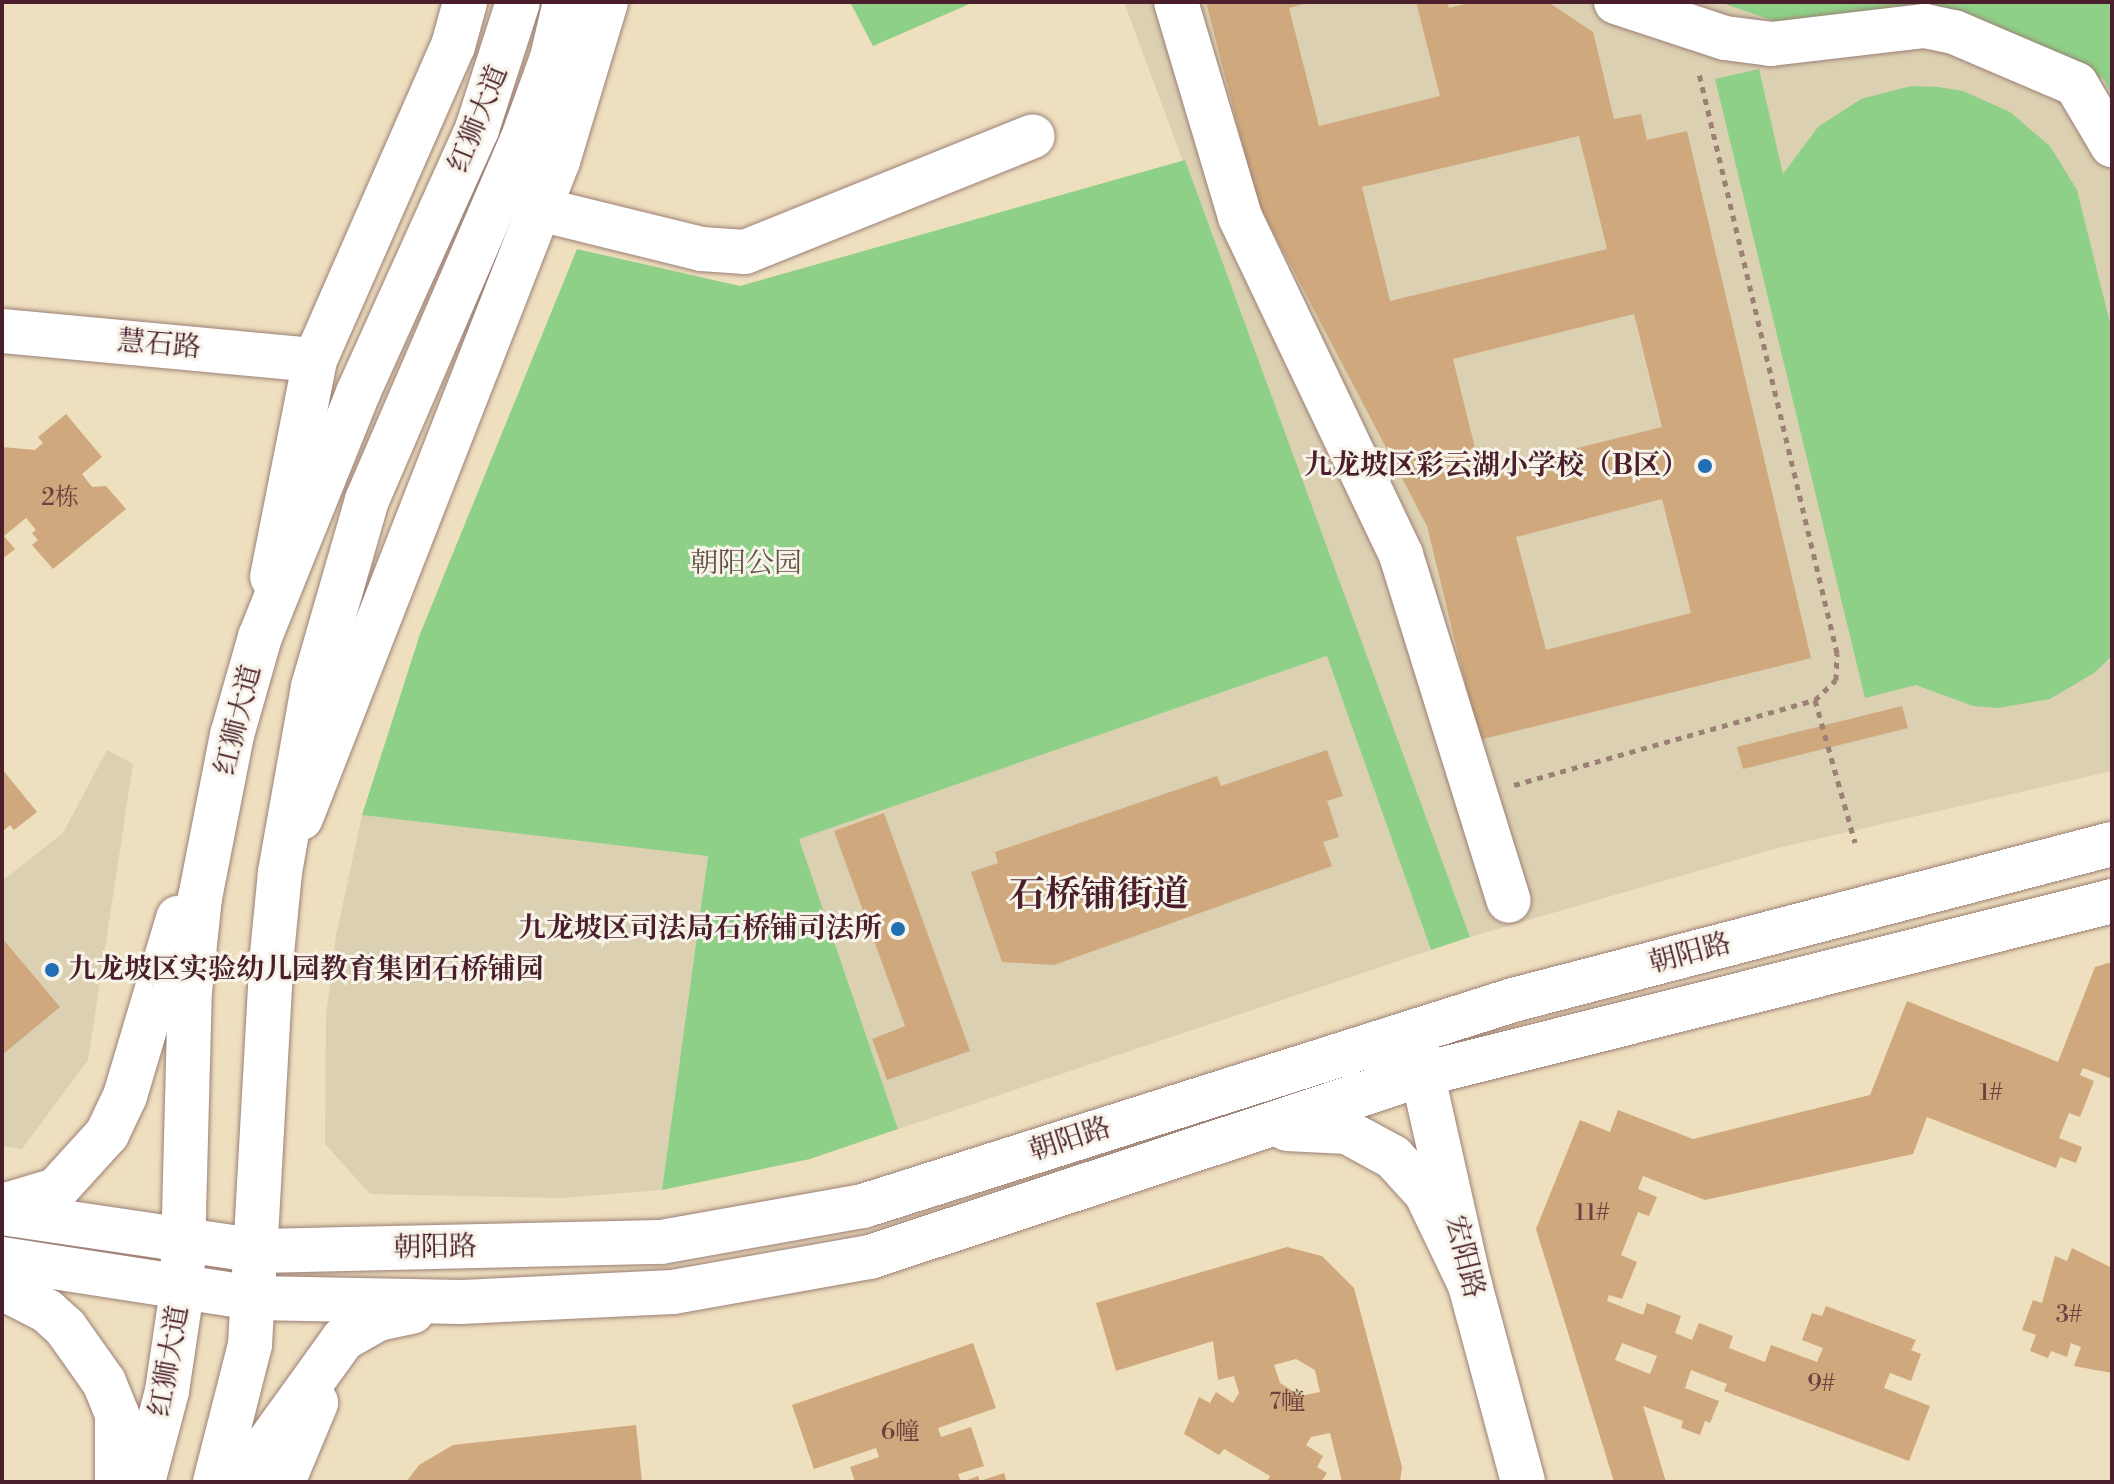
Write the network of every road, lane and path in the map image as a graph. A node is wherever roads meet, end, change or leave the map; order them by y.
1 (465, 2) edge
2 (518, 2) edge
3 (565, 2) edge
4 (606, 2) edge
5 (1176, 2) edge
6 (1616, 2) edge
7 (1687, 26) junction
8 (1033, 136) dead end
9 (2112, 145) edge
10 (539, 209) junction
11 (2, 331) edge
12 (315, 360) junction
13 (260, 637) junction
14 (1815, 700) junction
15 (232, 735) junction
16 (1476, 796) junction
17 (1855, 842) dead end
18 (2112, 844) edge
19 (280, 872) junction
20 (1509, 901) dead end
21 (2112, 901) edge
22 (1413, 1031) junction
23 (1420, 1075) junction
24 (1257, 1130) junction
25 (2, 1206) edge
26 (2, 1213) edge
27 (186, 1244) junction
28 (259, 1251) junction
29 (2, 1259) edge
30 (1470, 1285) junction
31 (2, 1288) edge
32 (182, 1291) junction
33 (255, 1298) junction
34 (461, 1302) junction
35 (343, 1339) junction
36 (167, 1391) junction
37 (117, 1482) edge
38 (128, 1482) edge
39 (143, 1482) edge
40 (215, 1482) edge
41 (240, 1482) edge
42 (283, 1482) edge
43 (1523, 1482) edge

1 - 12 main road
2 - 13 main road, 红狮大道
3 - 19 main road, 红狮大道
4 - 10 main road
5 - 16 main road
6 - 7 main road
7 - 9 main road
7 - 14 path
8 - 10 main road
10 - 19 main road
11 - 12 main road, 慧石路
12 - 13 main road
13 - 15 main road, 红狮大道
14 - 16 path
14 - 17 path
15 - 25 main road
15 - 27 main road, 红狮大道
16 - 20 main road
18 - 22 main road, 朝阳路
19 - 28 main road, 红狮大道
21 - 23 main road, 朝阳路
22 - 23 main road, 宏阳路
22 - 28 main road, 朝阳路
23 - 24 main road, 朝阳路
23 - 30 main road, 宏阳路
24 - 30 main road
24 - 34 main road, 朝阳路
26 - 27 main road, 朝阳路
27 - 28 main road, 朝阳路
27 - 32 main road, 红狮大道
28 - 33 main road, 红狮大道
29 - 32 main road, 朝阳路
30 - 43 main road, 宏阳路
31 - 37 main road
32 - 33 main road, 朝阳路
32 - 36 main road, 红狮大道
33 - 34 main road, 朝阳路
33 - 40 main road, 红狮大道
34 - 35 main road
35 - 41 main road
35 - 42 main road
36 - 38 main road
36 - 39 main road, 红狮大道

